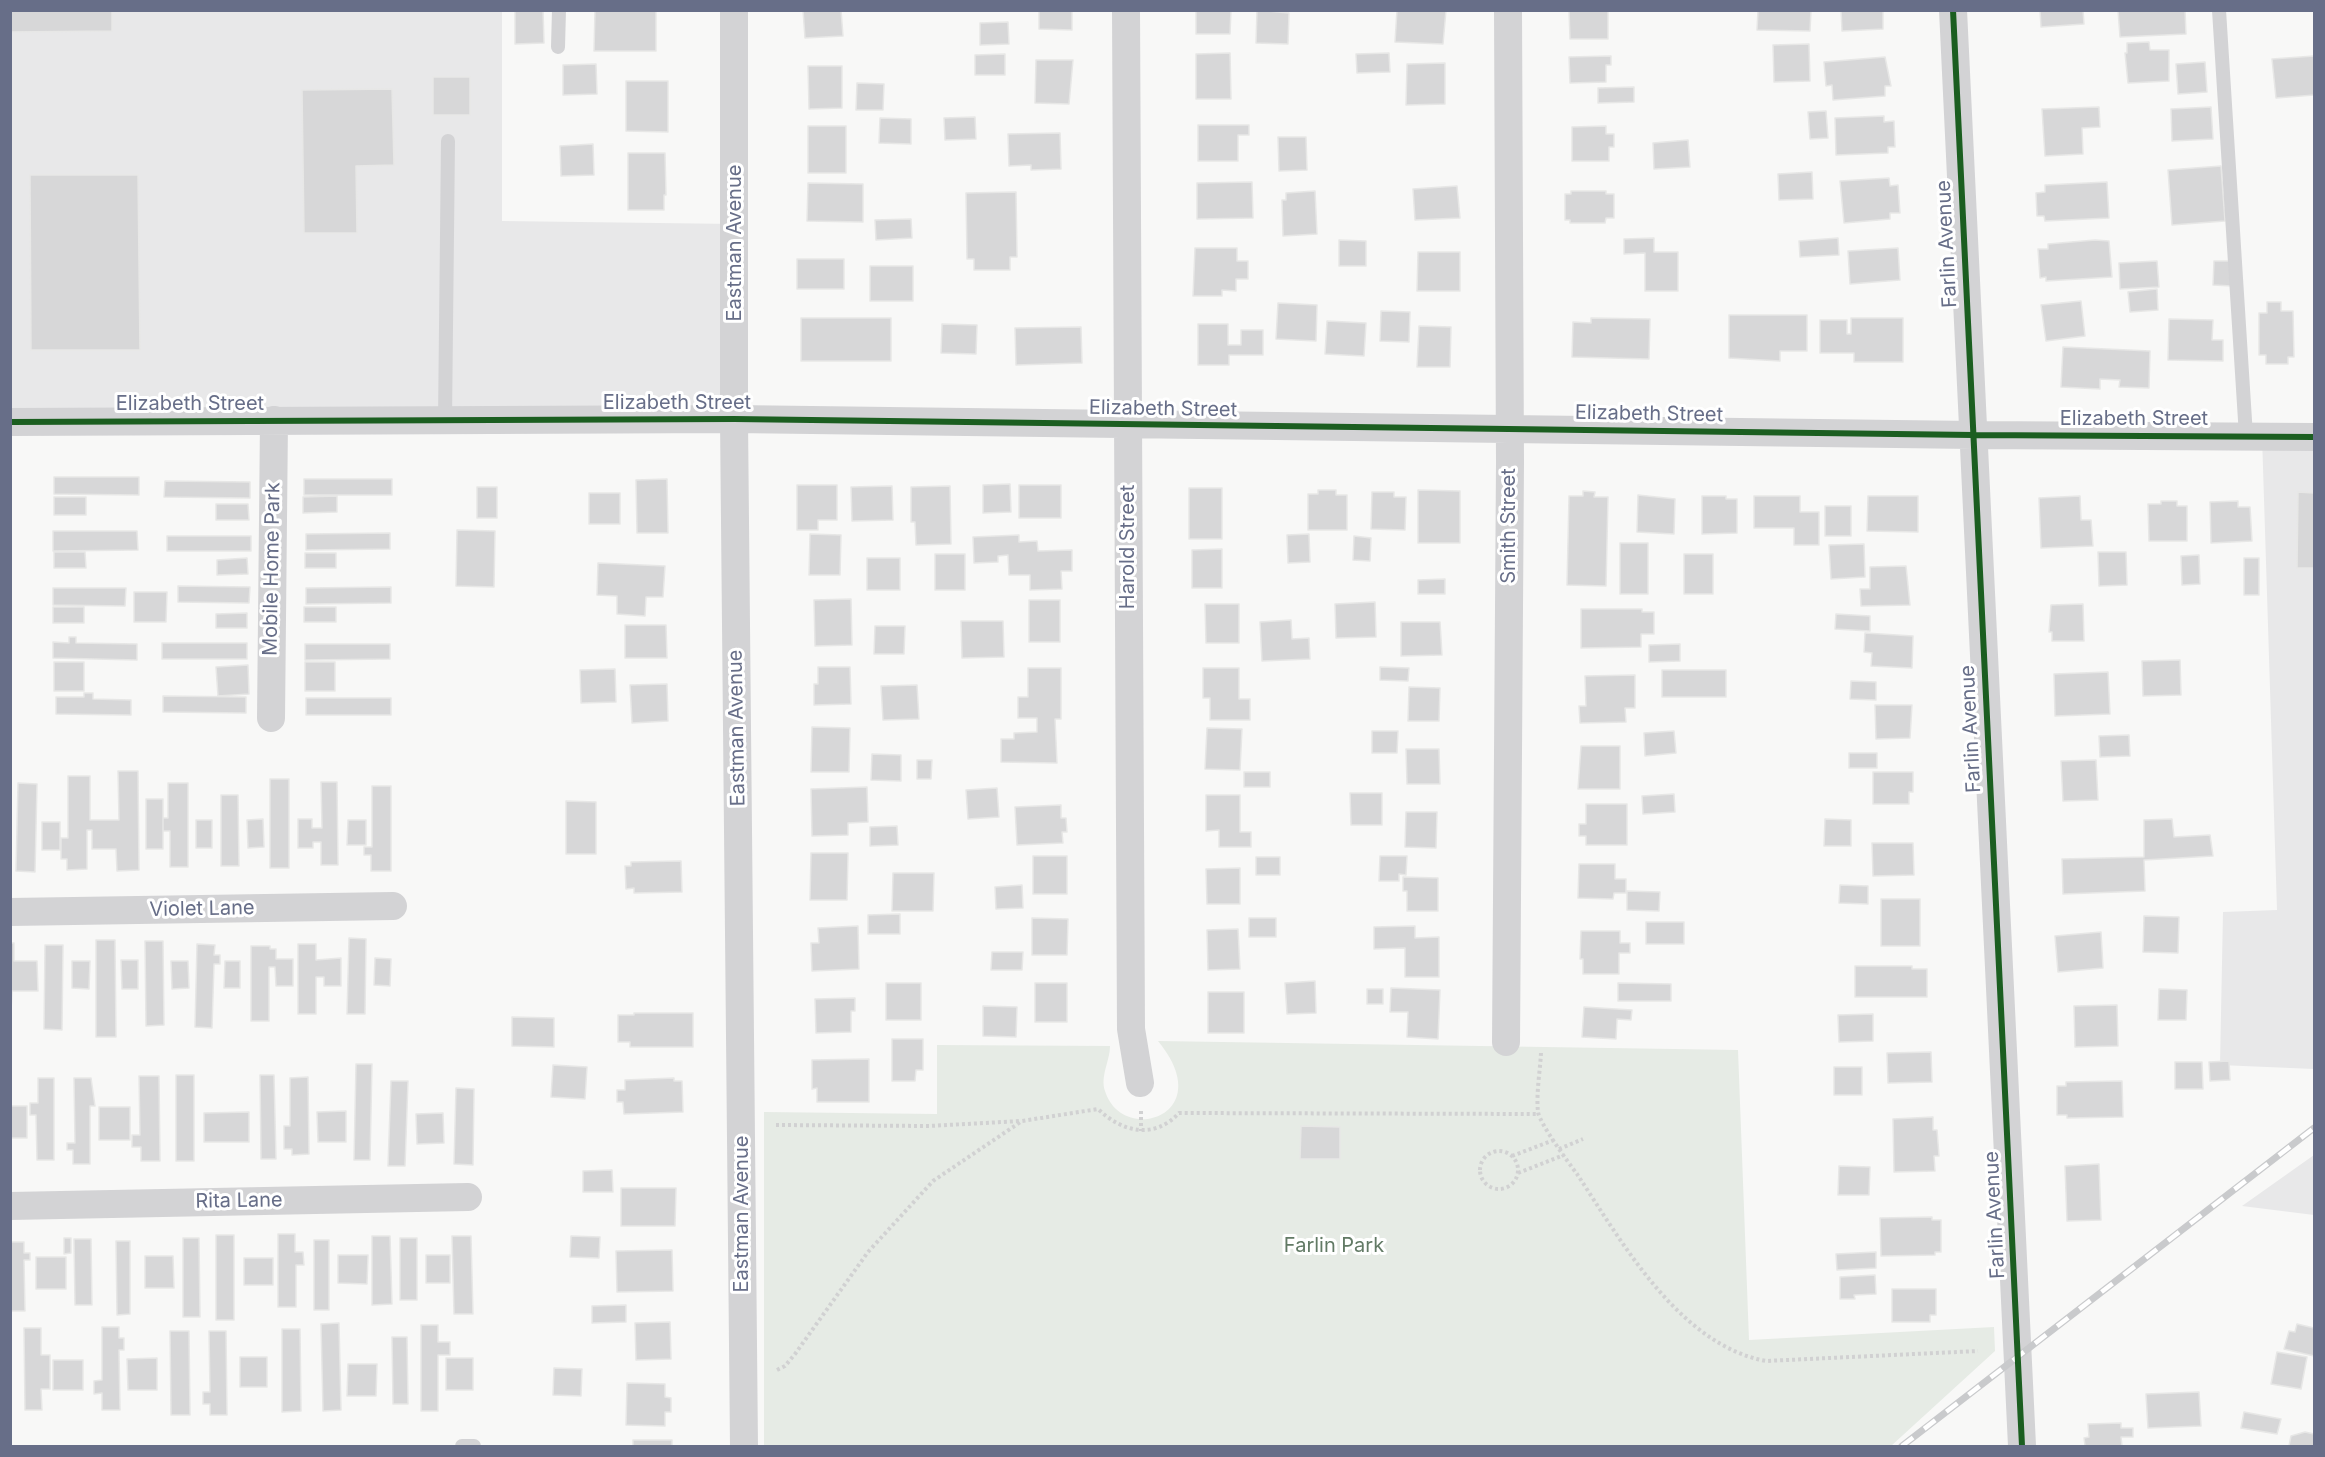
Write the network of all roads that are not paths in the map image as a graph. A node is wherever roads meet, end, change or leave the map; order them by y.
1 (559, 10) edge
2 (734, 10) edge
3 (1126, 10) edge
4 (1508, 10) edge
5 (1953, 10) edge
6 (2219, 10) edge
7 (558, 47) dead end
8 (448, 141) dead end
9 (734, 419) junction
10 (274, 420) junction
11 (445, 420) junction
12 (10, 422) edge
13 (1127, 425) junction
14 (1510, 429) junction
15 (1973, 435) junction
16 (2246, 436) junction
17 (2314, 436) edge
18 (271, 718) dead end
19 (393, 906) dead end
20 (10, 912) edge
21 (1506, 1042) dead end
22 (1140, 1083) dead end
23 (468, 1197) dead end
24 (10, 1206) edge
25 (462, 1446) edge
26 (474, 1446) edge
27 (744, 1446) edge
28 (2022, 1446) edge

1 - 7 lane
2 - 9 street, Eastman Avenue
3 - 13 street, Harold Street
4 - 14 street, Smith Street
5 - 15 street, Farlin Avenue
6 - 16 lane
8 - 11 lane
9 - 11 street, Elizabeth Street
9 - 13 street, Elizabeth Street
9 - 27 street, Eastman Avenue
10 - 11 street, Elizabeth Street
10 - 12 street, Elizabeth Street
10 - 18 street, Mobile Home Park
13 - 14 street, Elizabeth Street
13 - 22 street, Harold Street
14 - 15 street, Elizabeth Street
14 - 21 street, Smith Street
15 - 16 street, Elizabeth Street
15 - 28 street, Farlin Avenue
16 - 17 street, Elizabeth Street
19 - 20 street, Violet Lane
23 - 24 street, Rita Lane
25 - 26 lane

